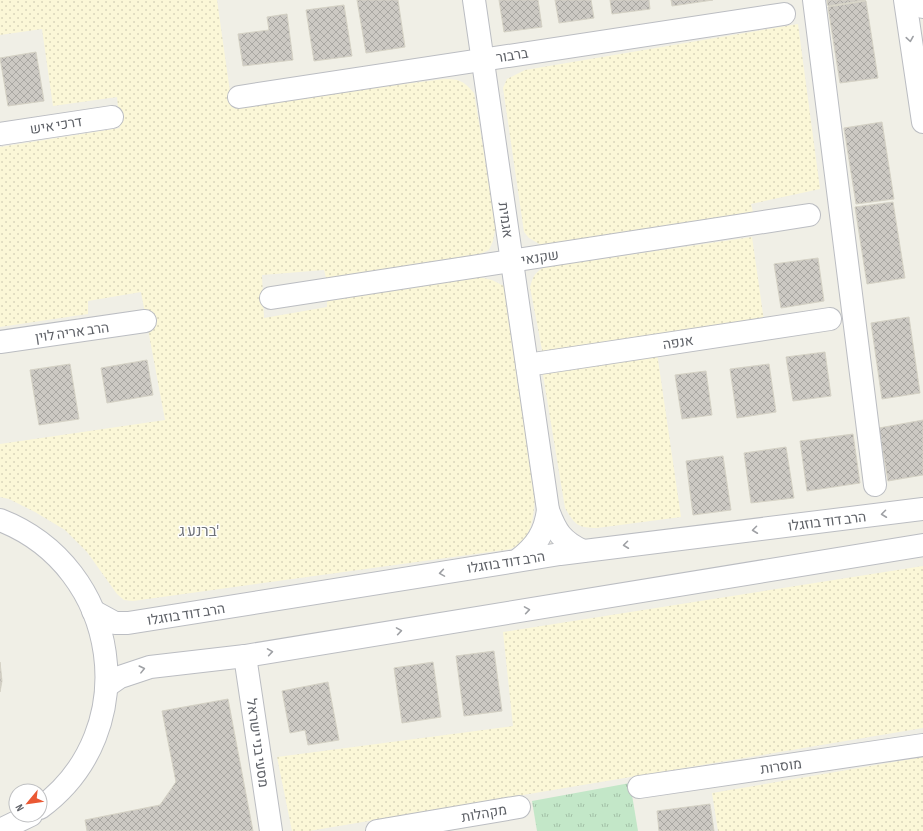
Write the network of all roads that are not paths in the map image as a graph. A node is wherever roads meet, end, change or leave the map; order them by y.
1 (474, 0) edge
2 (814, 0) edge
3 (905, 0) edge
4 (922, 0) edge
5 (923, 7) edge
6 (784, 14) dead end
7 (483, 60) junction
8 (239, 97) dead end
9 (112, 117) dead end
10 (923, 122) edge
11 (0, 134) edge
12 (809, 215) dead end
13 (512, 261) junction
14 (271, 298) dead end
15 (830, 319) dead end
16 (145, 321) dead end
17 (0, 342) edge
18 (527, 365) junction
19 (875, 485) dead end
20 (923, 509) edge
21 (548, 510) junction
22 (0, 520) edge
23 (923, 544) edge
24 (584, 551) junction
25 (518, 560) junction
26 (94, 611) junction
27 (245, 656) junction
28 (107, 686) junction
29 (923, 745) edge
30 (639, 786) dead end
31 (48, 802) edge
32 (519, 807) dead end
33 (14, 823) edge
34 (0, 830) edge
35 (271, 831) edge
36 (377, 831) edge

1 - 7 street, אגמית
2 - 19 street
3 -> 10 street
4 - 5 street
6 - 7 street, ברבור
7 - 8 street, ברבור
7 - 13 street, אגמית
9 - 11 street, דרכי איש
12 - 13 street, שקנאי
13 - 14 street, שקנאי
13 - 18 street, אגמית
15 - 18 street, אנפה
16 - 17 street, הרב אריה לוין
18 - 21 street, אגמית
20 -> 24 street, הרב דוד בוזגלו
21 - 24 street, אגמית
21 - 25 street, אגמית
22 - 26 street
27 -> 23 street
24 - 25 street, הרב דוד בוזגלו
25 -> 26 street, הרב דוד בוזגלו
26 - 28 street
28 -> 27 street
27 - 35 street, מסעי בני ישראל
28 - 31 street
29 - 30 street, מוסרות
32 - 36 street, מקהלות
33 - 34 street

